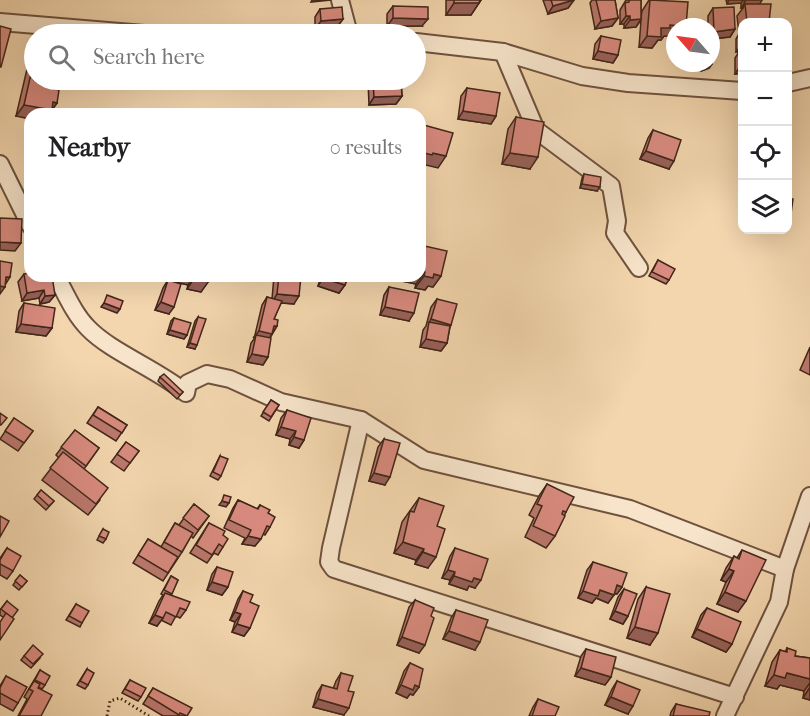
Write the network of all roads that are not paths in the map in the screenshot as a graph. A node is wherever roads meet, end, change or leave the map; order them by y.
1 (340, 0) edge
2 (0, 22) edge
3 (24, 24) edge
4 (346, 24) edge
5 (426, 43) edge
6 (503, 52) junction
7 (810, 78) edge
8 (792, 82) edge
9 (738, 91) edge
10 (0, 164) edge
11 (24, 213) edge
12 (639, 268) dead end
13 (59, 282) edge
14 (361, 420) junction
15 (810, 496) edge
16 (785, 569) junction
17 (735, 697) junction
18 (725, 716) edge

1 - 4 street
2 - 3 street
5 - 6 street
6 - 9 street
6 - 12 street
7 - 8 street
10 - 11 street
13 - 14 street
14 - 16 street
14 - 17 street
15 - 16 street
16 - 17 street
17 - 18 street

